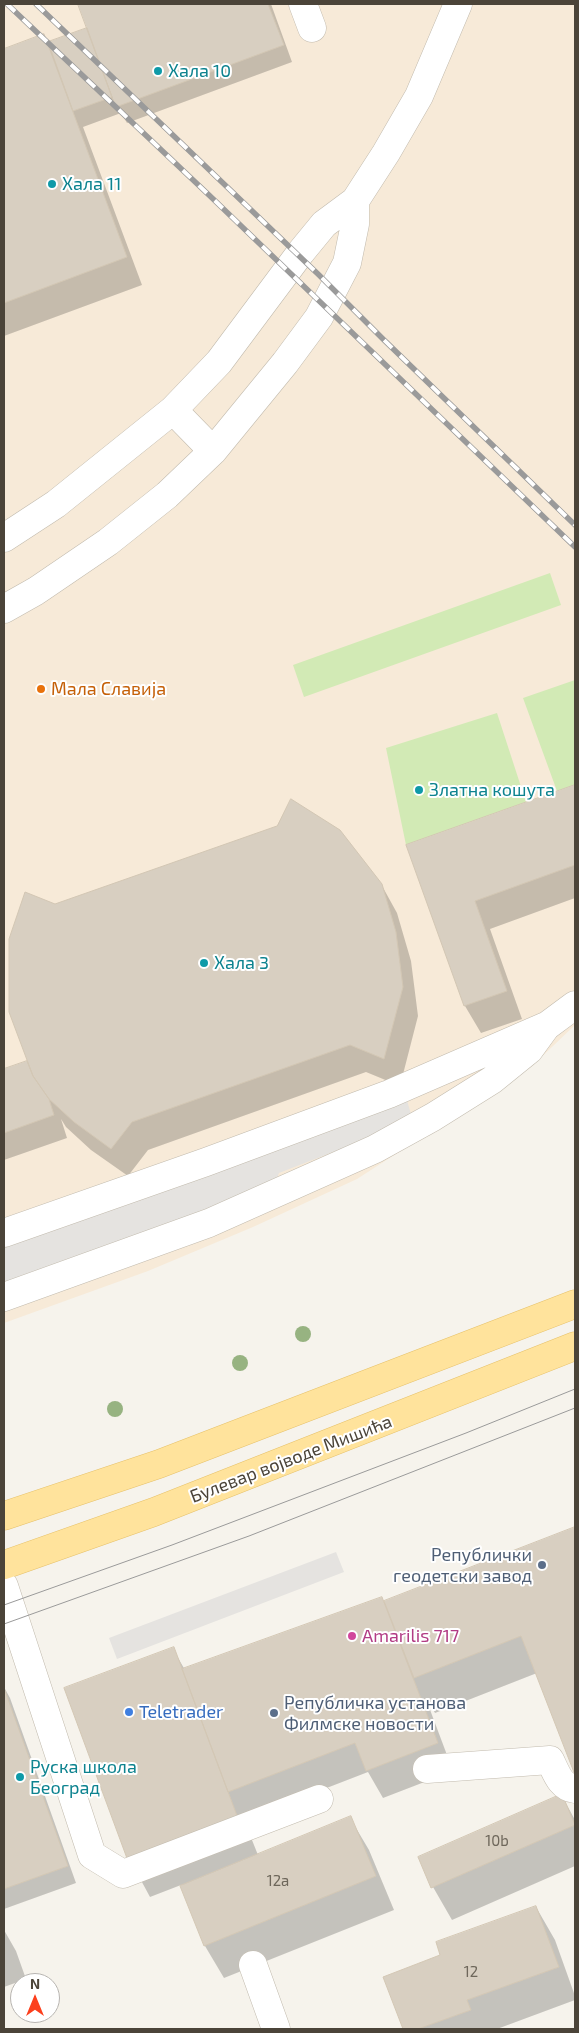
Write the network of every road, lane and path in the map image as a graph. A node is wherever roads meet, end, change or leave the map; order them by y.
1 (458, 4) edge
2 (355, 201) junction
3 (173, 410) junction
4 (213, 451) junction
5 (4, 538) edge
6 (4, 609) edge
7 (575, 1005) edge
8 (548, 1024) junction
9 (4, 1233) edge
10 (4, 1297) edge
11 (575, 1304) edge
12 (575, 1346) edge
13 (4, 1516) edge
14 (4, 1565) edge
15 (4, 1586) edge
16 (428, 1769) dead end
17 (575, 1789) edge
18 (319, 1799) dead end
19 (253, 1965) dead end
20 (276, 2029) edge

1 - 2 street
2 - 3 street
2 - 4 street
3 - 4 street
3 - 5 street
4 - 6 street
7 - 8 street
8 - 9 street
8 - 10 street
11 - 13 main road
12 - 14 main road, Булевар војводе Мишића
15 - 18 street
16 - 17 street
19 - 20 street

